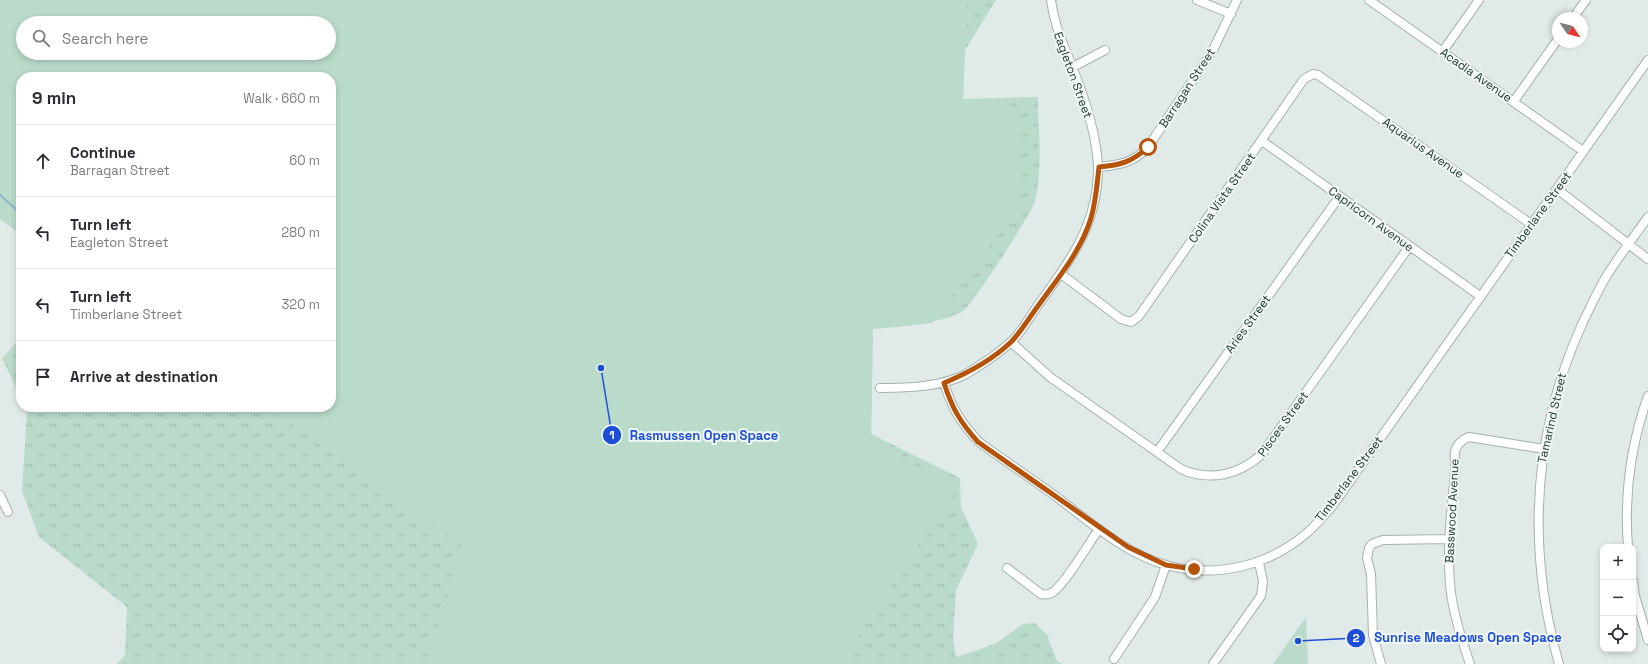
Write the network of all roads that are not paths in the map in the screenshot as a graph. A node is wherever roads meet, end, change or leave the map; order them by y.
1 (1051, 0) edge
2 (1197, 0) edge
3 (1237, 0) edge
4 (1370, 0) edge
5 (1479, 0) edge
6 (1586, 0) edge
7 (1577, 12) edge
8 (1231, 14) junction
9 (1552, 47) edge
10 (1105, 50) dead end
11 (1443, 51) junction
12 (1648, 60) edge
13 (1073, 67) junction
14 (1313, 74) joint
15 (1514, 101) junction
16 (1262, 141) junction
17 (1583, 151) junction
18 (1099, 167) junction
19 (1557, 189) junction
20 (1339, 197) junction
21 (1648, 217) edge
22 (1531, 224) junction
23 (1630, 244) junction
24 (1409, 247) junction
25 (1648, 260) edge
26 (1061, 274) junction
27 (1480, 296) junction
28 (1011, 342) junction
29 (944, 383) junction
30 (880, 388) dead end
31 (1648, 396) edge
32 (1544, 449) junction
33 (1157, 452) junction
34 (0, 495) edge
35 (8, 512) dead end
36 (1099, 529) junction
37 (1449, 539) junction
38 (1628, 544) edge
39 (1259, 563) junction
40 (1166, 565) junction
41 (1007, 568) dead end
42 (1636, 599) edge
43 (1648, 640) edge
44 (1114, 659) dead end
45 (1213, 664) edge
46 (1381, 664) edge
47 (1470, 664) edge
48 (1559, 664) edge

1 - 13 street, Eagleton Street
2 - 8 street
3 - 8 street, Barragan Street
4 - 11 street, Acadia Avenue
5 - 11 street
6 - 7 street
8 - 18 street, Barragan Street
9 - 15 street
10 - 13 street
11 - 15 street, Acadia Avenue
12 - 17 street, Timberlane Street
13 - 18 street, Eagleton Street
14 - 16 street, Colina Vista Street
14 - 22 street, Aquarius Avenue
15 - 17 street, Acadia Avenue
16 - 20 street, Capricorn Avenue
16 - 26 street, Colina Vista Street
17 - 19 street, Timberlane Street
18 - 26 street, Eagleton Street
19 - 22 street, Timberlane Street
19 - 23 street
20 - 24 street, Capricorn Avenue
20 - 33 street, Aries Street
21 - 23 street, Tamarind Street
22 - 27 street, Timberlane Street
23 - 25 street
23 - 32 street, Tamarind Street
24 - 27 street, Capricorn Avenue
24 - 33 street, Pisces Street
26 - 28 street, Eagleton Street
27 - 39 street, Timberlane Street
28 - 29 street, Eagleton Street
28 - 33 street, Pisces Street
29 - 30 street, Eagleton Street
29 - 36 street, Timberlane Street
31 - 38 street
32 - 37 street, Basswood Avenue
32 - 48 street, Tamarind Street
34 - 35 street
36 - 40 street, Timberlane Street
36 - 41 street
37 - 46 street
37 - 47 street, Basswood Avenue
39 - 40 street, Timberlane Street
39 - 45 street
40 - 44 street
42 - 43 street

